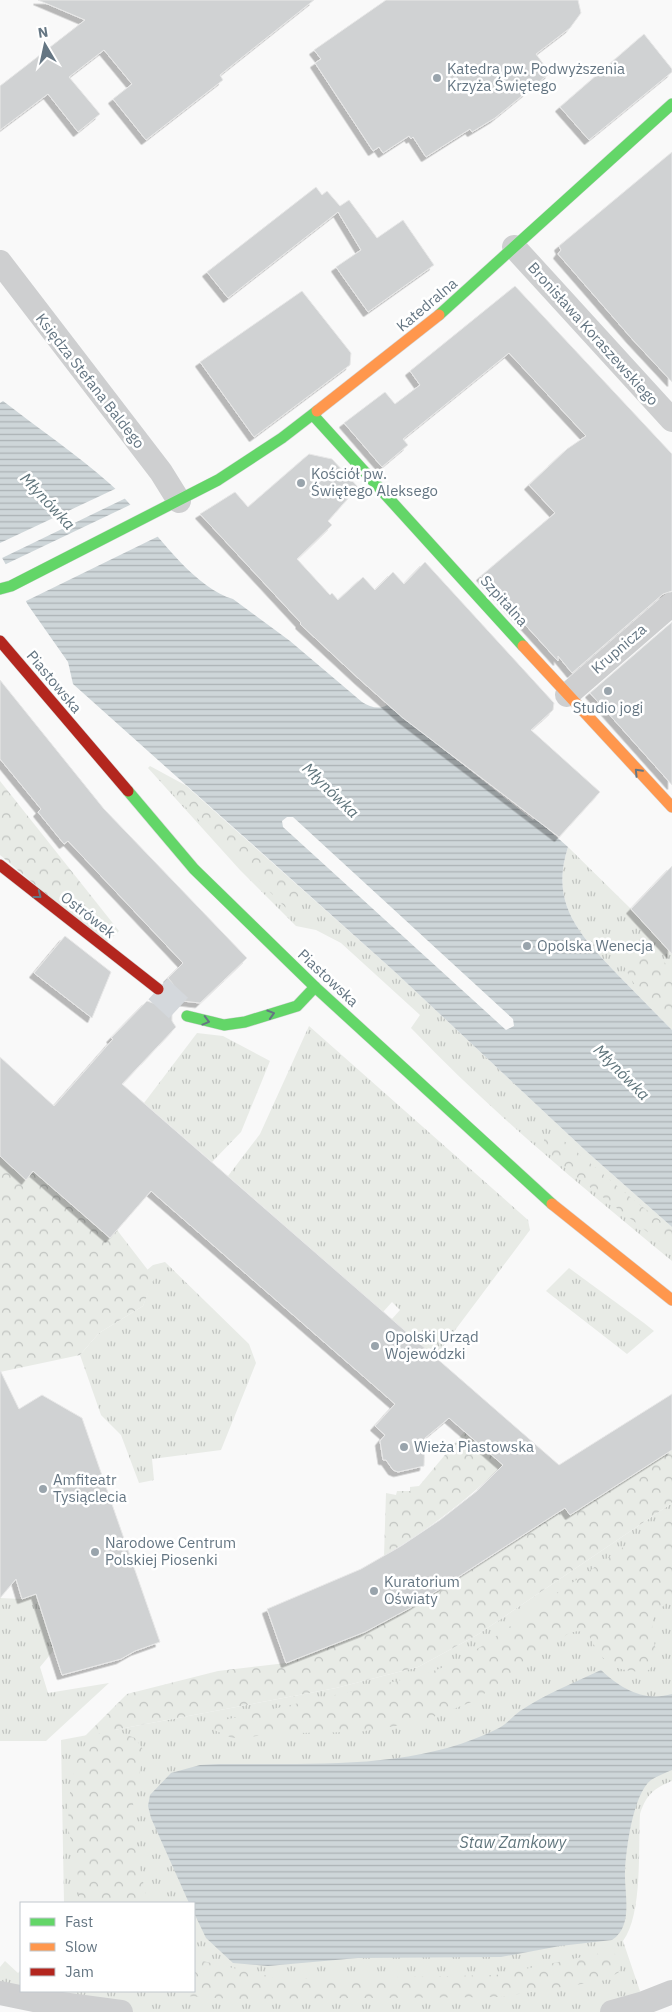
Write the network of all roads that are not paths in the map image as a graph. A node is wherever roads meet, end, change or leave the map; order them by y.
1 (672, 104) edge
2 (514, 247) junction
3 (0, 262) edge
4 (313, 415) junction
5 (672, 420) edge
6 (179, 501) junction
7 (5, 587) edge
8 (672, 604) edge
9 (0, 641) edge
10 (567, 695) junction
11 (672, 807) edge
12 (0, 865) edge
13 (315, 988) junction
14 (158, 989) tunnel mouth
15 (187, 1016) tunnel mouth
16 (672, 1300) edge
17 (672, 1992) edge
18 (0, 1993) edge
19 (646, 2008) edge
20 (121, 2012) edge
21 (612, 2012) edge

1 - 2 street, Katedralna
2 - 4 street, Katedralna
2 - 5 street, Bronisława Koraszewskiego
3 - 6 street, Księdza Stefana Baldego
4 - 6 street, Katedralna
4 - 10 street, Szpitalna
6 - 7 street, Katedralna
8 - 10 street, Krupnicza
9 - 13 street, Piastowska
11 -> 10 street, Szpitalna
12 -> 14 street, Ostrówek
15 -> 13 street
13 - 16 street, Piastowska
17 - 19 street
18 - 20 street
19 - 21 street

